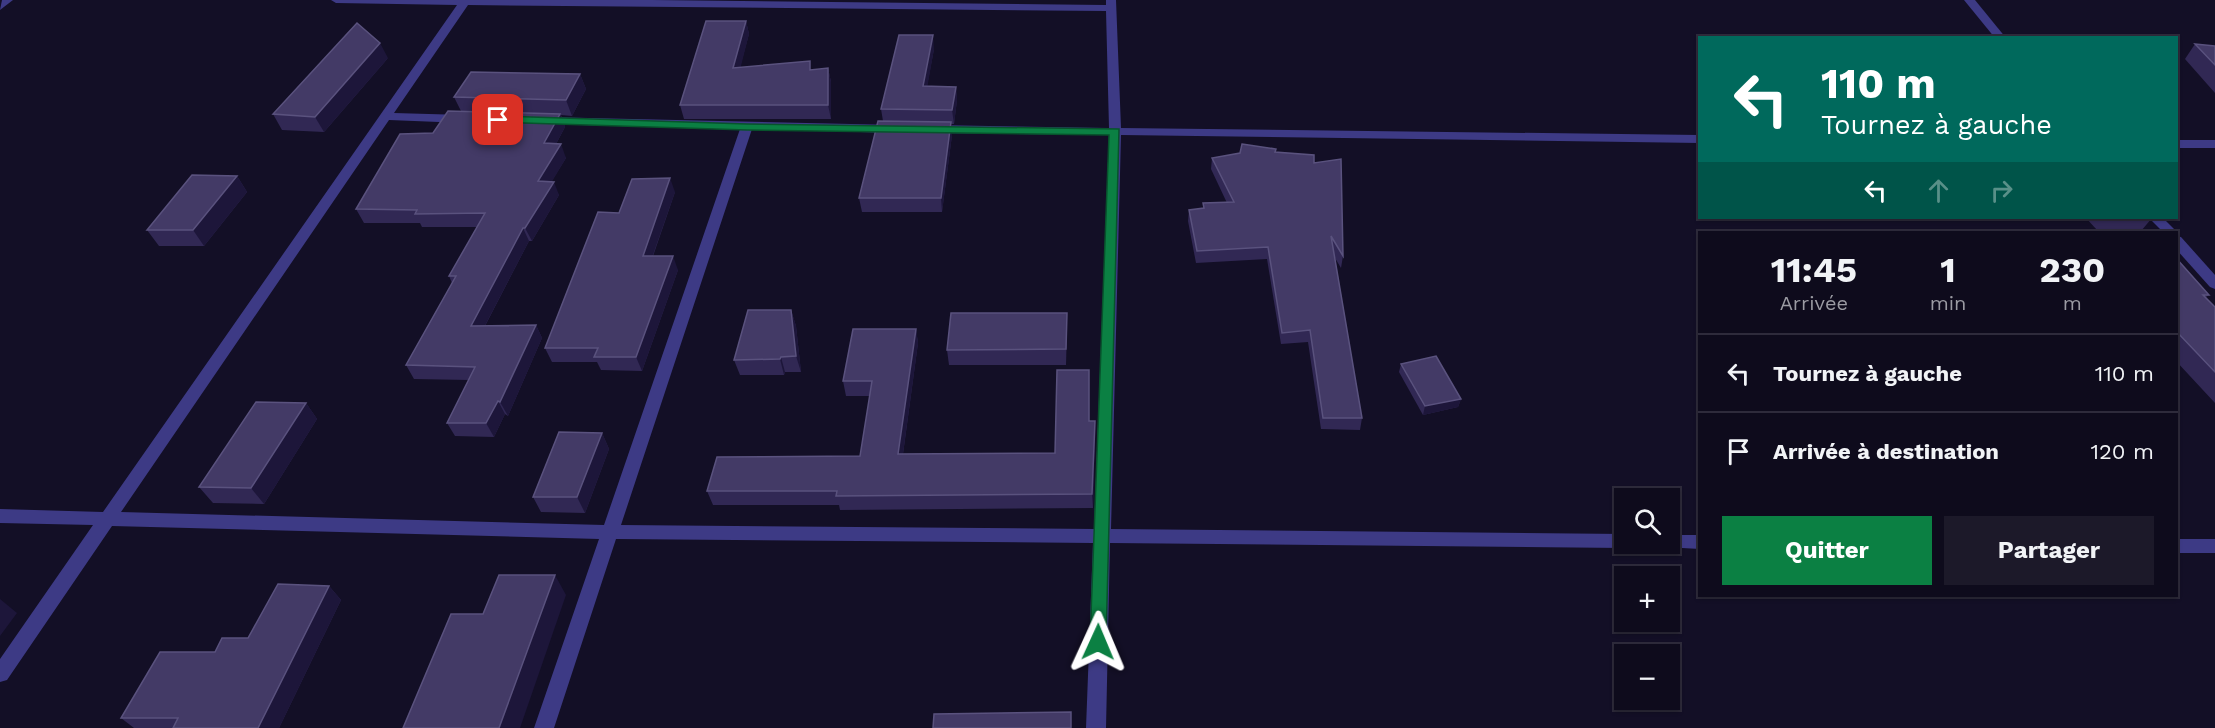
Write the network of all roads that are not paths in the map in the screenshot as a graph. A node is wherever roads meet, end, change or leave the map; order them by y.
1 (8, 0) edge
2 (336, 0) edge
3 (1969, 0) edge
4 (466, 1) edge
5 (1112, 4) edge
6 (0, 7) edge
7 (1999, 36) edge
8 (384, 116) junction
9 (478, 119) edge
10 (536, 121) edge
11 (747, 127) junction
12 (1115, 131) junction
13 (1698, 139) edge
14 (2178, 144) edge
15 (2215, 144) edge
16 (2157, 219) edge
17 (2168, 231) edge
18 (2178, 242) edge
19 (2215, 284) edge
20 (0, 516) edge
21 (107, 518) junction
22 (610, 532) junction
23 (1101, 536) junction
24 (1614, 542) edge
25 (1680, 542) edge
26 (1698, 542) edge
27 (2178, 546) edge
28 (2215, 546) edge
29 (0, 674) edge
30 (544, 728) edge
31 (1096, 728) edge

1 - 6 street
2 - 4 street
3 - 7 street
4 - 5 street
4 - 8 street
5 - 12 street
8 - 9 street
8 - 21 street
10 - 11 street
11 - 12 street
11 - 22 street
12 - 13 street
12 - 23 street
14 - 15 street
16 - 17 street
18 - 19 street
20 - 21 street
21 - 22 street
21 - 29 street
22 - 23 street
22 - 30 street
23 - 24 street
23 - 31 street
25 - 26 street
27 - 28 street

